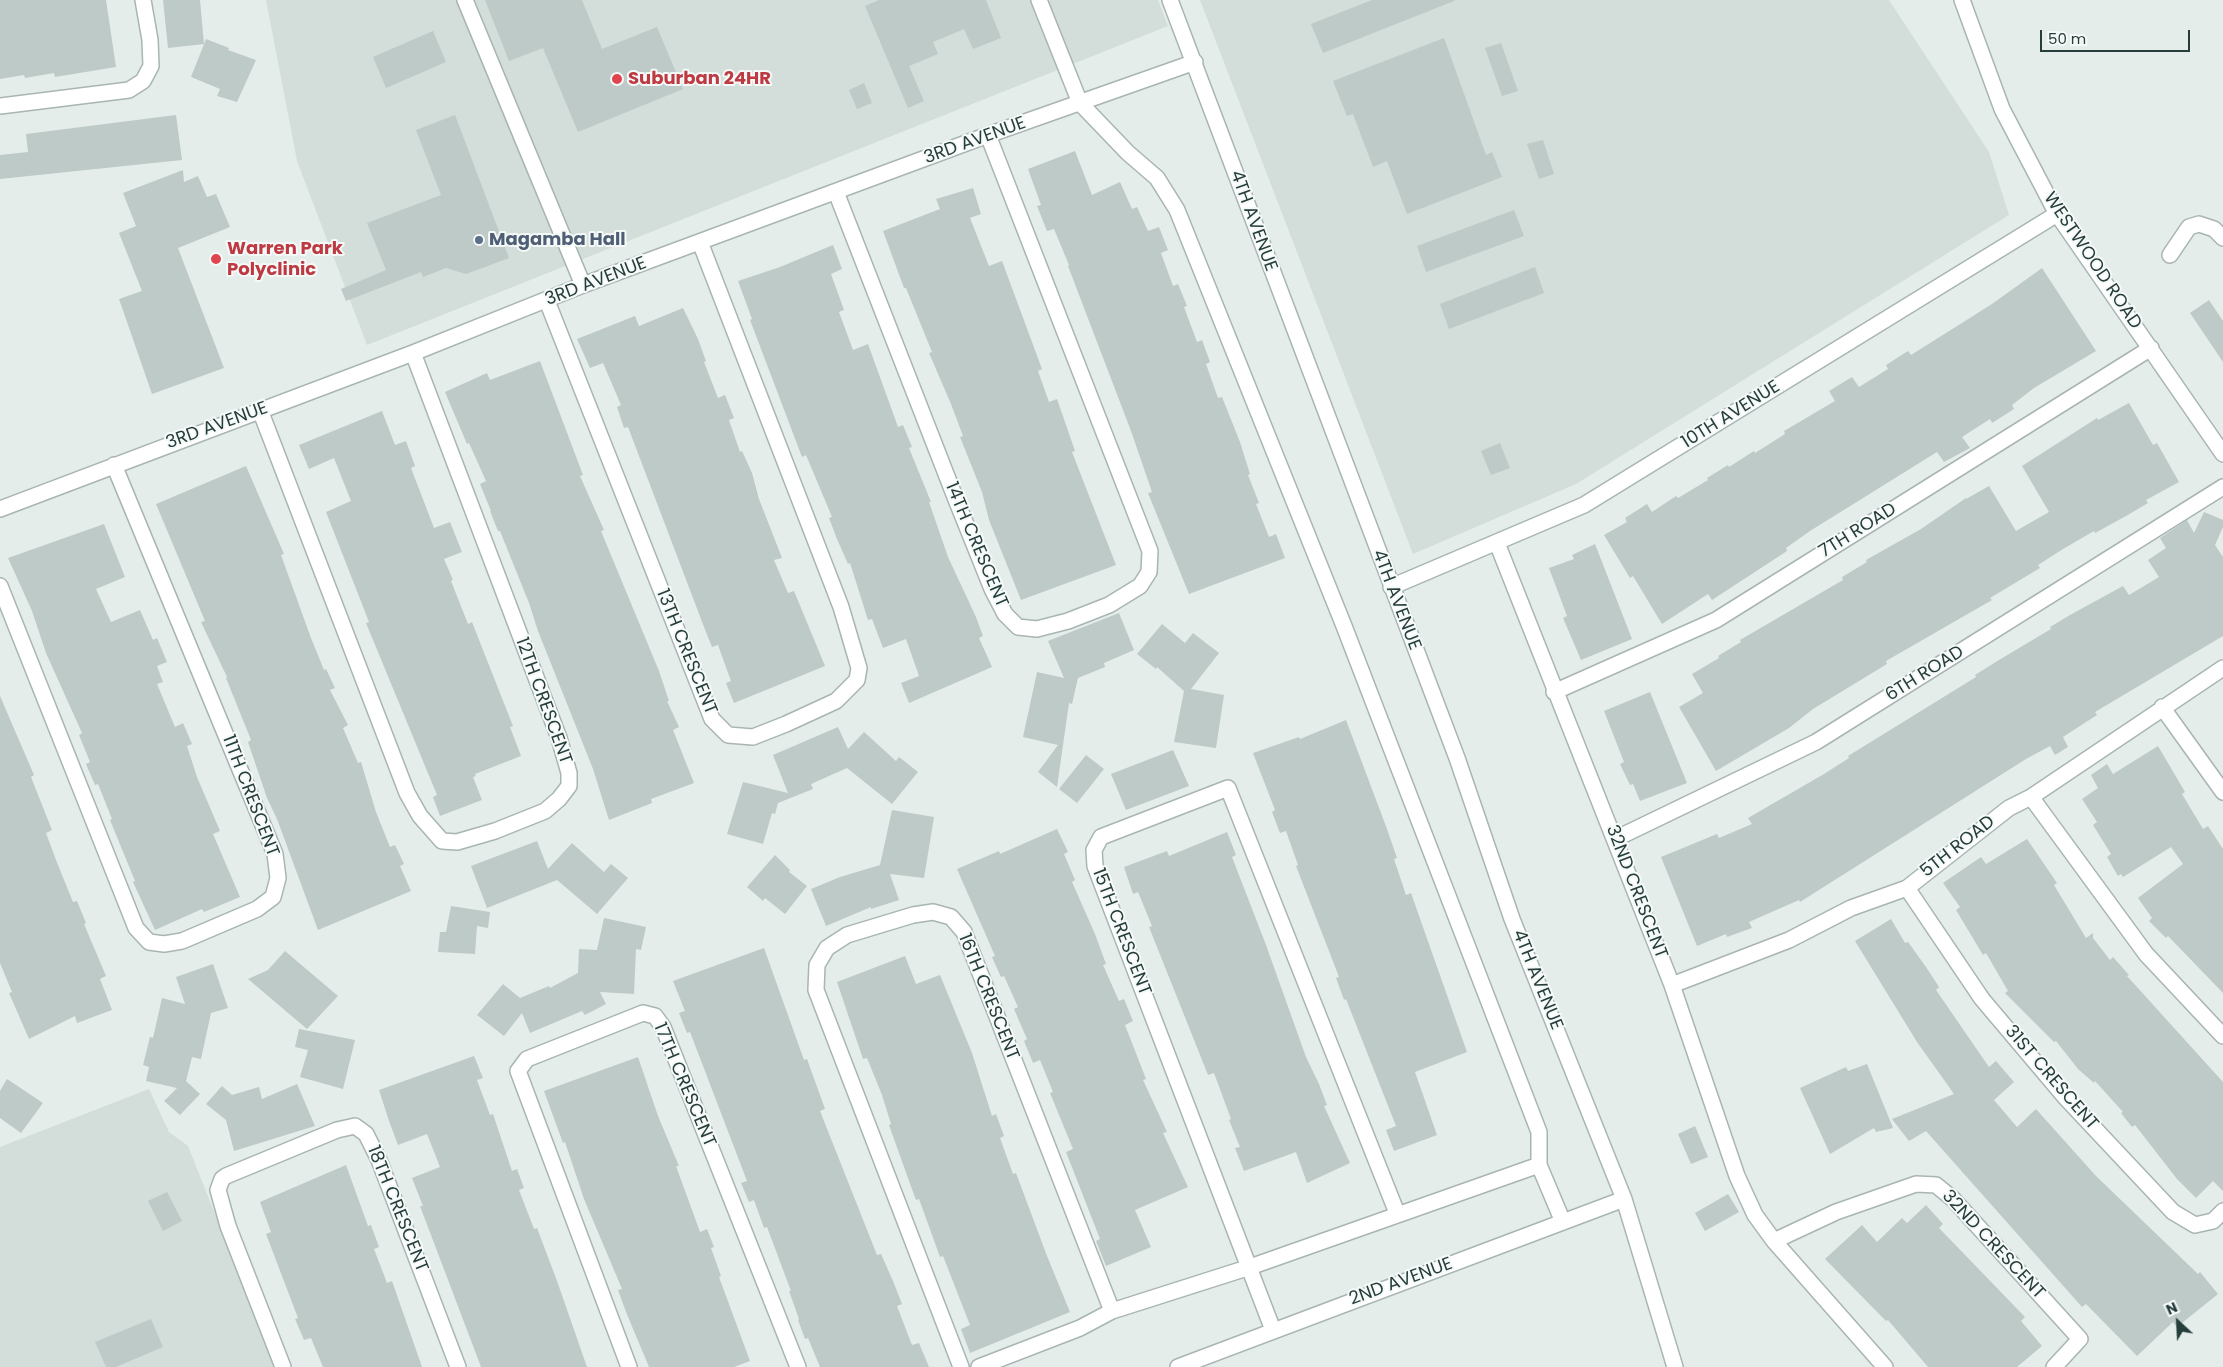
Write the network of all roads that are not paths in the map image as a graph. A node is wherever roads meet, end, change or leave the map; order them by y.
1 (143, 0) edge
2 (466, 0) edge
3 (1039, 0) edge
4 (1170, 0) edge
5 (1962, 0) edge
6 (1194, 62) junction
7 (1080, 103) junction
8 (0, 106) edge
9 (988, 135) junction
10 (836, 192) junction
11 (2057, 214) junction
12 (2223, 238) edge
13 (700, 242) junction
14 (2170, 255) dead end
15 (583, 285) junction
16 (547, 301) junction
17 (2151, 348) junction
18 (413, 353) junction
19 (260, 410) junction
20 (2223, 454) edge
21 (114, 465) junction
22 (2223, 487) edge
23 (0, 509) edge
24 (1497, 543) junction
25 (0, 586) edge
26 (1391, 587) junction
27 (2223, 668) edge
28 (1554, 692) junction
29 (2162, 707) junction
30 (2223, 792) edge
31 (2031, 796) junction
32 (1615, 839) junction
33 (1907, 888) junction
34 (1672, 985) junction
35 (2223, 1036) edge
36 (1539, 1165) junction
37 (1624, 1199) junction
38 (2223, 1211) edge
39 (1397, 1213) junction
40 (1563, 1222) junction
41 (1774, 1241) junction
42 (1250, 1267) junction
43 (1112, 1311) junction
44 (1273, 1330) junction
45 (284, 1367) edge
46 (458, 1367) edge
47 (629, 1367) edge
48 (798, 1367) edge
49 (961, 1367) edge
50 (979, 1367) edge
51 (1178, 1367) edge
52 (1675, 1367) edge
53 (1885, 1367) edge
54 (2054, 1367) edge

1 - 8 street
2 - 15 street
3 - 7 street
4 - 6 street, 4TH AVENUE
5 - 11 street, WESTWOOD ROAD
6 - 7 street, 3RD AVENUE
6 - 26 street, 4TH AVENUE
7 - 9 street, 3RD AVENUE
7 - 36 street
9 - 10 street, 3RD AVENUE
9 - 10 street, 14TH CRESCENT
10 - 13 street, 3RD AVENUE
11 - 17 street, WESTWOOD ROAD
11 - 24 street, 10TH AVENUE
12 - 14 street
13 - 15 street, 3RD AVENUE
13 - 16 street, 13TH CRESCENT
15 - 16 street, 3RD AVENUE
16 - 18 street, 3RD AVENUE
17 - 20 street, WESTWOOD ROAD
17 - 28 street, 7TH ROAD
18 - 19 street, 3RD AVENUE
18 - 19 street, 12TH CRESCENT
19 - 21 street, 3RD AVENUE
21 - 23 street, 3RD AVENUE
21 - 25 street, 11TH CRESCENT
22 - 32 street, 6TH ROAD
24 - 26 street, 10TH AVENUE
24 - 28 street, 32ND CRESCENT
26 - 37 street, 4TH AVENUE
27 - 29 street, 5TH ROAD
28 - 32 street, 32ND CRESCENT
29 - 30 street
29 - 31 street, 5TH ROAD
31 - 33 street, 5TH ROAD
31 - 35 street
32 - 34 street, 32ND CRESCENT
33 - 34 street, 5TH ROAD
33 - 38 street, 31ST CRESCENT
34 - 41 street, 32ND CRESCENT
36 - 39 street
36 - 40 street
37 - 40 street, 2ND AVENUE
37 - 52 street, 4TH AVENUE
39 - 42 street
39 - 42 street, 15TH CRESCENT
40 - 44 street, 2ND AVENUE
41 - 53 street, 32ND CRESCENT
41 - 54 street, 32ND CRESCENT
42 - 43 street
42 - 44 street, 15TH CRESCENT
43 - 49 street, 16TH CRESCENT
43 - 50 street
44 - 51 street, 2ND AVENUE
45 - 46 street, 18TH CRESCENT
47 - 48 street, 17TH CRESCENT

